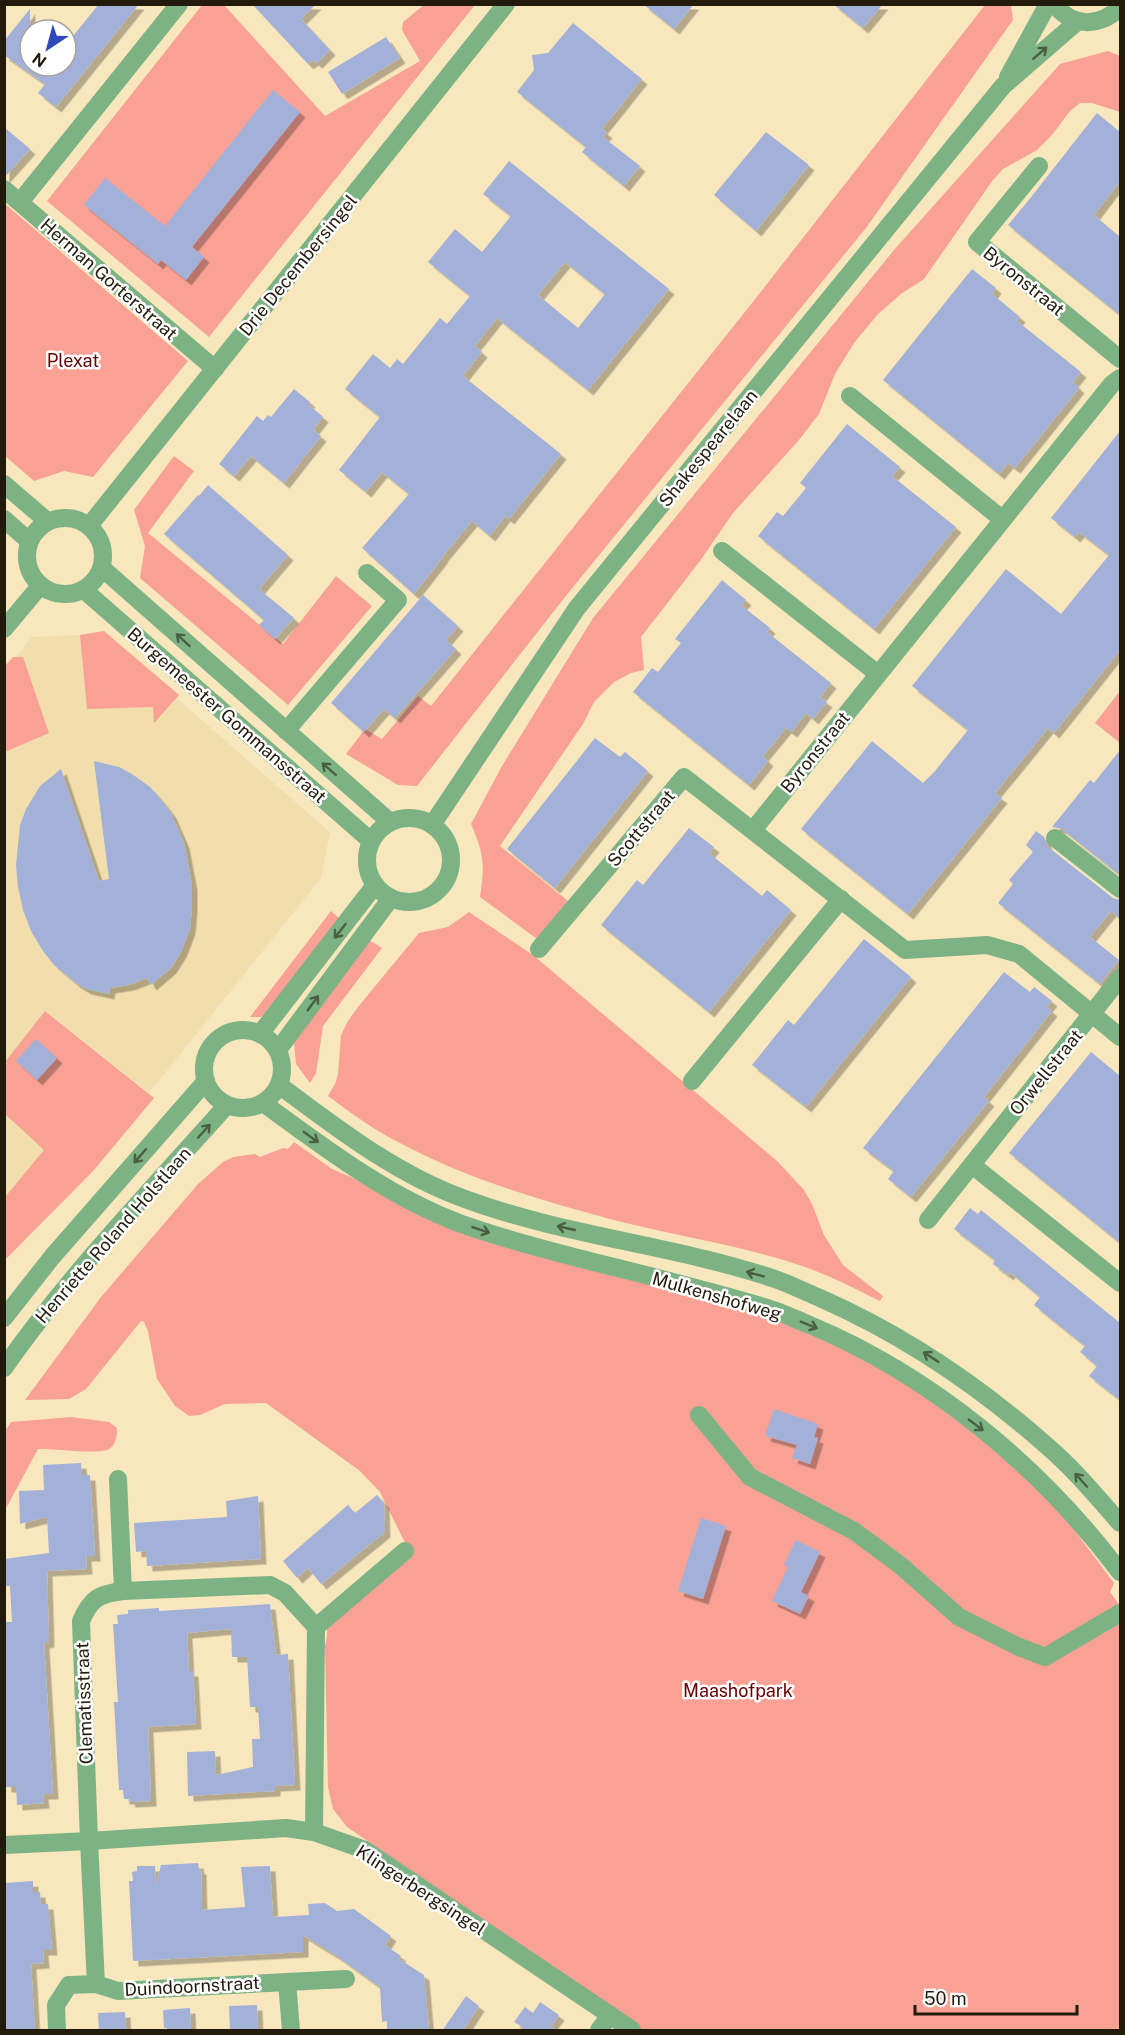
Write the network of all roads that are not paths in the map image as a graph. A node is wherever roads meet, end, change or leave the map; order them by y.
1 (179, 4) edge
2 (506, 4) edge
3 (1048, 4) edge
4 (1054, 4) edge
5 (1118, 16) edge
6 (1078, 21) junction
7 (1003, 86) junction
8 (1040, 166) dead end
9 (4, 189) edge
10 (20, 202) junction
11 (1120, 359) edge
12 (215, 369) junction
13 (1120, 378) edge
14 (850, 396) dead end
15 (4, 484) edge
16 (4, 519) edge
17 (1002, 519) junction
18 (47, 522) junction
19 (89, 526) junction
20 (29, 541) junction
21 (722, 551) dead end
22 (102, 568) junction
23 (367, 573) dead end
24 (40, 586) junction
25 (84, 590) junction
26 (4, 630) edge
27 (878, 674) junction
28 (286, 731) junction
29 (390, 822) junction
30 (432, 825) junction
31 (753, 830) junction
32 (1055, 838) dead end
33 (371, 841) junction
34 (375, 885) junction
35 (1120, 890) edge
36 (391, 898) junction
37 (841, 900) junction
38 (539, 949) dead end
39 (1120, 978) edge
40 (1092, 1014) junction
41 (260, 1034) junction
42 (1120, 1037) edge
43 (278, 1050) junction
44 (206, 1081) junction
45 (692, 1081) dead end
46 (279, 1085) junction
47 (263, 1103) junction
48 (227, 1105) junction
49 (972, 1165) junction
50 (928, 1220) dead end
51 (1120, 1283) edge
52 (4, 1318) edge
53 (4, 1368) edge
54 (699, 1415) dead end
55 (118, 1479) dead end
56 (1120, 1523) edge
57 (405, 1551) dead end
58 (1120, 1572) edge
59 (123, 1591) junction
60 (1120, 1613) edge
61 (316, 1628) junction
62 (314, 1832) junction
63 (89, 1841) junction
64 (4, 1845) edge
65 (346, 1979) dead end
66 (288, 1982) junction
67 (96, 1984) junction
68 (610, 2015) junction
69 (57, 2031) edge
70 (291, 2031) edge
71 (599, 2031) edge
72 (632, 2031) edge

1 - 10 street
2 - 12 street, Drie Decembersingel
3 - 7 street, Shakespearelaan
4 - 6 street
5 - 6 street
7 -> 6 street, Shakespearelaan
7 - 30 street, Shakespearelaan
8 - 11 street, Byronstraat
9 - 10 street, Herman Gorterstraat
10 - 12 street, Herman Gorterstraat
12 - 19 street, Drie Decembersingel
13 - 17 street, Byronstraat
14 - 17 street
15 - 18 street
16 - 20 street
17 - 27 street, Byronstraat
18 - 19 street
18 - 20 street
19 - 22 street
20 - 24 street
21 - 27 street
22 - 25 street
28 -> 22 street, Burgemeester Gommansstraat
23 - 28 street, Burgemeester Gommansstraat
24 - 25 street
24 - 26 street
25 - 33 street, Burgemeester Gommansstraat
27 - 31 street, Byronstraat
29 -> 28 street, Burgemeester Gommansstraat
29 - 30 street
29 - 33 street
30 - 36 street
31 - 37 street, Scottstraat
31 - 38 street, Scottstraat
32 - 35 street
33 - 34 street
34 - 36 street
34 -> 41 street
43 -> 36 street
37 - 40 street, Scottstraat
37 - 45 street
39 - 40 street, Orwellstraat
40 - 42 street, Scottstraat
40 - 49 street, Orwellstraat
41 - 43 street
41 - 44 street
43 - 46 street
44 - 48 street
44 -> 52 street, Henriette Roland Holstlaan
46 - 47 street
56 -> 46 street, Mulkenshofweg
47 - 48 street
47 -> 58 street, Mulkenshofweg
53 -> 48 street, Henriette Roland Holstlaan
49 - 50 street, Orwellstraat
49 - 51 street
54 - 60 street
55 - 59 street
57 - 61 street
59 - 61 street, Clematisstraat
59 - 63 street, Clematisstraat
61 - 62 street
62 - 63 street, Klingerbergsingel
62 - 68 street, Klingerbergsingel
63 - 64 street, Klingerbergsingel
63 - 67 street
65 - 66 street, Duindoornstraat
66 - 67 street, Duindoornstraat
66 - 70 street
67 - 69 street, Duindoornstraat
68 - 71 street
68 - 72 street, Klingerbergsingel

